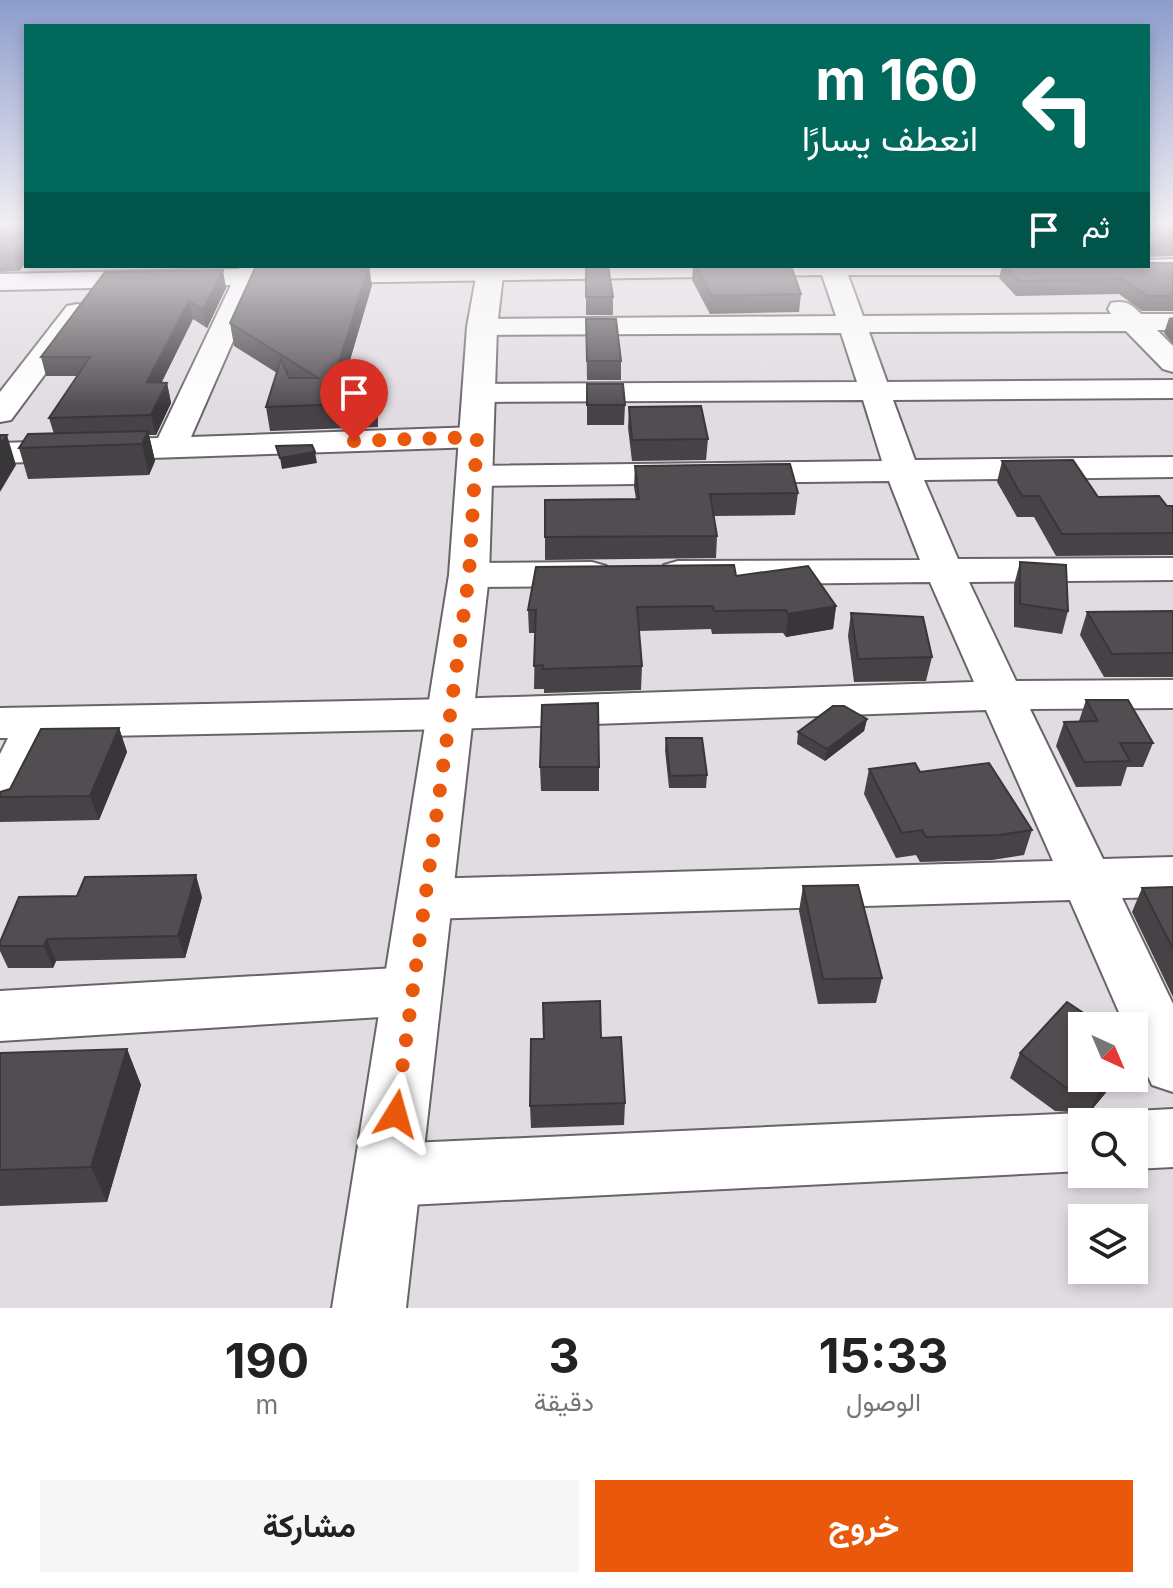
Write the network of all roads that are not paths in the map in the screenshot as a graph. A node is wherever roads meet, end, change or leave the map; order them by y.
1 (97, 285) edge
2 (245, 285) edge
3 (489, 285) edge
4 (838, 285) edge
5 (1099, 285) edge
6 (851, 322) junction
7 (1132, 322) junction
8 (1173, 322) edge
9 (482, 327) junction
10 (1173, 363) edge
11 (1173, 389) edge
12 (874, 391) junction
13 (0, 413) edge
14 (477, 435) junction
15 (170, 448) junction
16 (0, 453) edge
17 (1173, 467) edge
18 (902, 470) junction
19 (1173, 569) edge
20 (944, 571) junction
21 (469, 575) junction
22 (1173, 694) edge
23 (1002, 695) junction
24 (451, 714) junction
25 (19, 722) edge
26 (0, 800) edge
27 (1173, 877) edge
28 (1086, 879) junction
29 (426, 899) junction
30 (413, 991) junction
31 (0, 1016) edge
32 (1173, 1066) edge
33 (1173, 1138) edge
34 (1148, 1139) edge
35 (1068, 1143) edge
36 (388, 1175) junction
37 (369, 1308) edge

1 - 13 street
2 - 15 street
3 - 9 main road
4 - 6 street
5 - 7 street
6 - 7 street
6 - 9 street
6 - 12 street
7 - 8 street
7 - 10 street
9 - 14 main road
11 - 12 street
12 - 14 street
12 - 18 street
14 - 15 street
14 - 18 street
14 - 21 main road
15 - 16 street
17 - 18 street
18 - 20 street
19 - 20 street
20 - 21 street
20 - 23 street
21 - 24 main road
22 - 23 street
23 - 24 street
23 - 28 street
24 - 25 street
24 - 29 main road
25 - 26 street
27 - 28 street
28 - 29 street
28 - 32 street
29 - 30 main road
30 - 31 street
30 - 36 main road
33 - 34 street
35 - 36 street
36 - 37 main road

